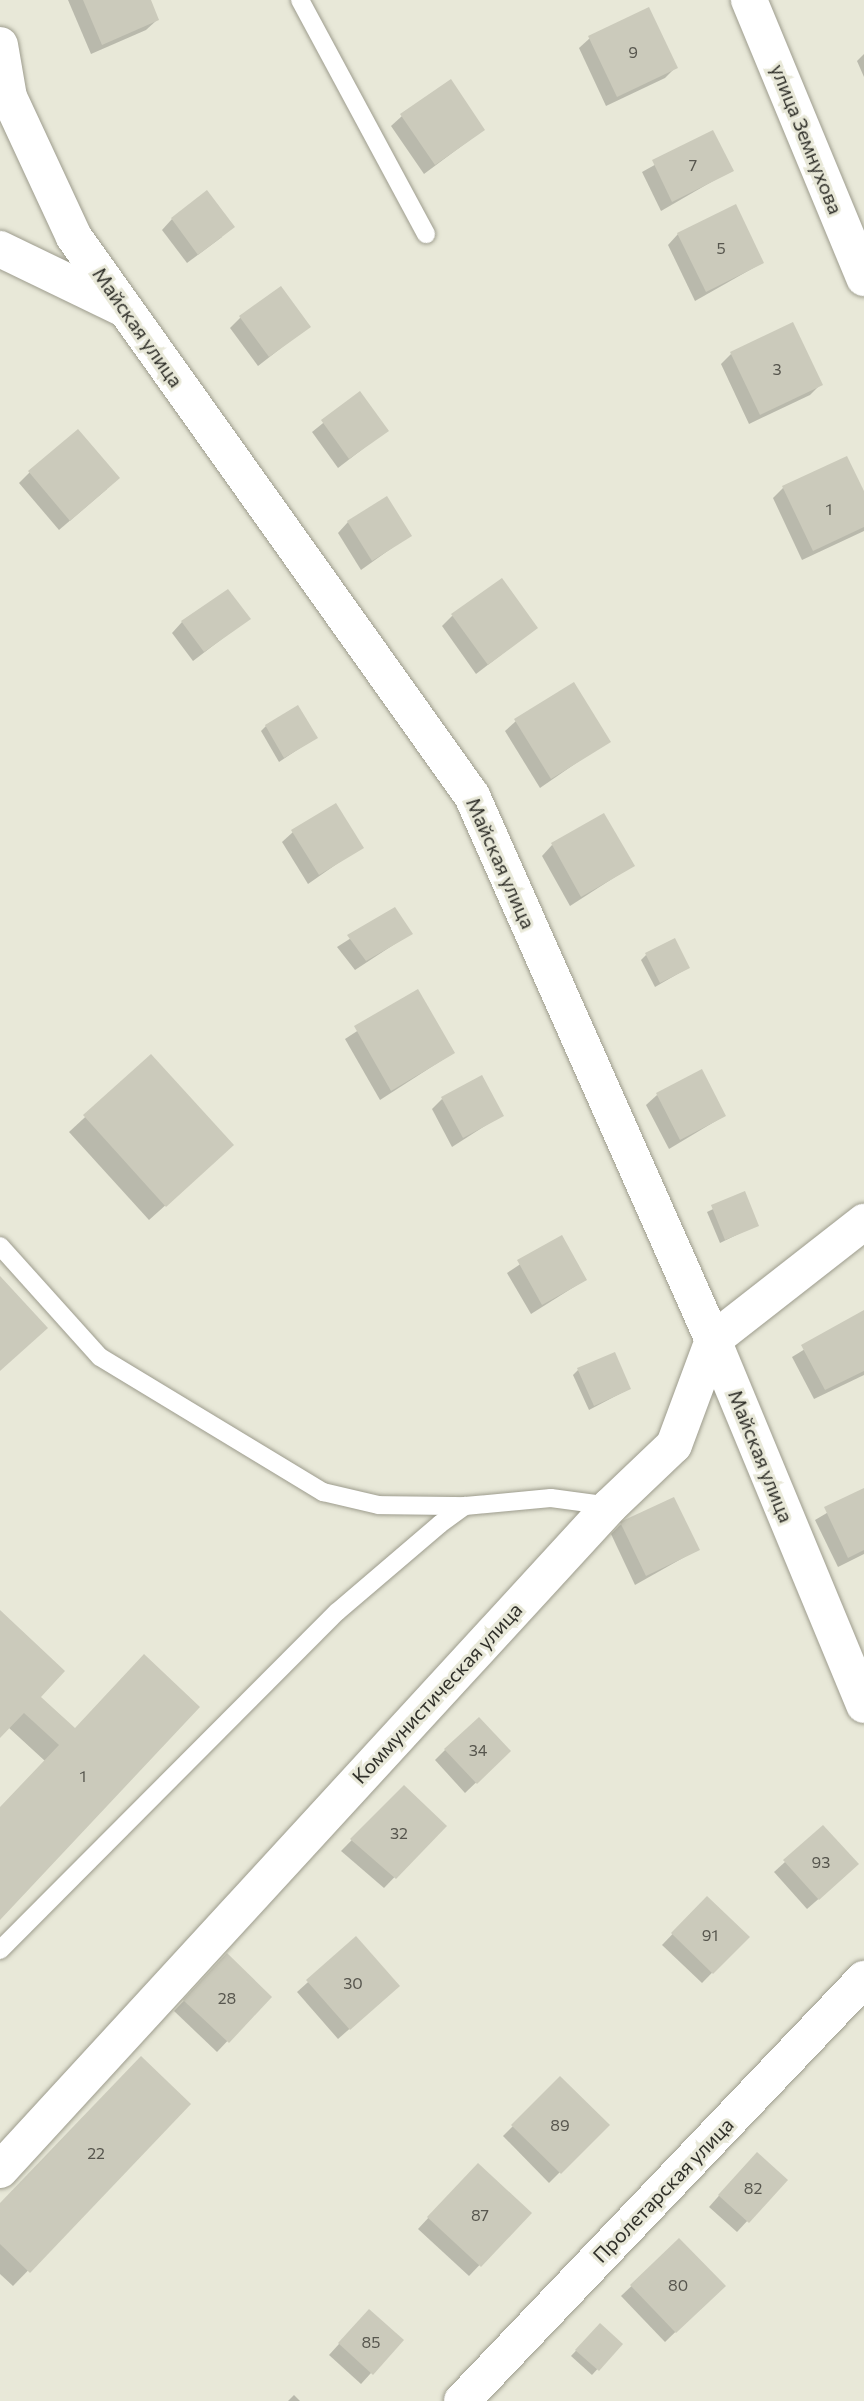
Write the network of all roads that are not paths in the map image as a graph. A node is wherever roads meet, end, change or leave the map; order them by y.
1 (300, 0) edge
2 (749, 0) edge
3 (0, 45) edge
4 (5, 101) edge
5 (426, 234) dead end
6 (0, 249) edge
7 (864, 278) edge
8 (125, 309) junction
9 (864, 1222) edge
10 (0, 1246) edge
11 (713, 1340) junction
12 (465, 1506) junction
13 (610, 1506) junction
14 (864, 1705) edge
15 (0, 1950) edge
16 (864, 1979) edge
17 (0, 2170) edge
18 (462, 2401) edge

1 - 5 lane
2 - 7 street, улица Земнухова
3 - 4 street, Майская улица
4 - 8 street, Майская улица
6 - 8 street
8 - 11 street, Майская улица
9 - 11 street
10 - 12 lane
11 - 13 street, Коммунистическая улица
11 - 14 street, Майская улица
12 - 13 lane
12 - 15 lane
13 - 17 street, Коммунистическая улица
16 - 18 street, Пролетарская улица

